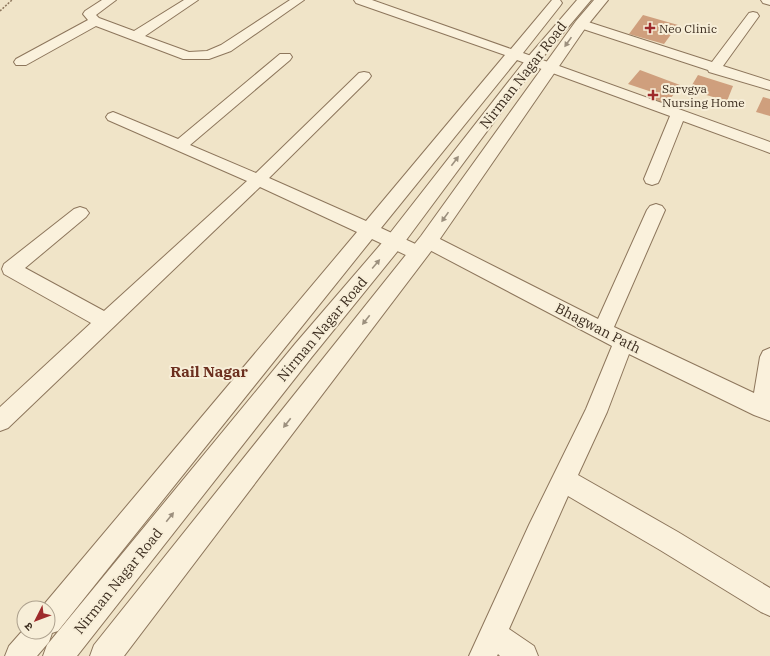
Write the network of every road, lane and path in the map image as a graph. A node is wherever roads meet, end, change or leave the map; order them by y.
1 (12, 0) edge
2 (110, 0) edge
3 (192, 0) edge
4 (298, 0) edge
5 (360, 0) edge
6 (576, 7) edge
7 (0, 11) edge
8 (753, 16) dead end
9 (95, 21) junction
10 (136, 36) junction
11 (285, 58) dead end
12 (532, 60) junction
13 (21, 62) dead end
14 (714, 69) junction
15 (364, 76) dead end
16 (490, 82) junction
17 (770, 86) edge
18 (511, 88) junction
19 (474, 101) junction
20 (496, 108) junction
21 (678, 114) junction
22 (113, 117) dead end
23 (179, 146) junction
24 (770, 148) edge
25 (652, 179) dead end
26 (258, 181) junction
27 (656, 210) dead end
28 (80, 213) dead end
29 (369, 230) junction
30 (394, 242) junction
31 (423, 247) junction
32 (106, 322) junction
33 (287, 330) junction
34 (602, 331) junction
35 (310, 342) junction
36 (624, 342) junction
37 (770, 357) edge
38 (234, 395) junction
39 (258, 408) junction
40 (766, 409) edge
41 (0, 421) edge
42 (563, 480) junction
43 (124, 528) junction
44 (148, 543) junction
45 (770, 603) edge
46 (56, 611) edge
47 (32, 640) edge
48 (488, 645) edge
49 (19, 656) edge
50 (58, 656) edge
51 (105, 656) edge
52 (524, 656) edge

1 - 7 path
2 - 9 street
3 - 10 street
4 - 10 street
5 - 12 street
6 - 12 street, Nirman Nagar Road
6 - 12 street
6 - 14 street
8 - 14 street
9 - 10 street
9 - 13 street
11 - 23 street
12 - 16 street
12 - 18 street, Nirman Nagar Road
12 - 21 street
12 -> 31 street, Nirman Nagar Road
14 - 17 street
15 - 26 street
16 - 18 street
16 - 19 street
18 - 20 street, Nirman Nagar Road
19 - 20 street
19 - 29 street
30 -> 20 street, Nirman Nagar Road
21 - 24 street
21 - 25 street
22 - 23 street, Bhagwan Path
23 - 26 street, Bhagwan Path
26 - 29 street, Bhagwan Path
26 - 32 street
27 - 34 street
28 - 32 street
29 - 30 street, Bhagwan Path
29 - 33 street
30 - 31 street, Bhagwan Path
35 -> 30 street, Nirman Nagar Road
31 - 34 street, Bhagwan Path
31 -> 51 street, Nirman Nagar Road
32 - 41 street
33 - 35 street
33 - 38 street
34 - 36 street, Bhagwan Path
35 - 39 street, Nirman Nagar Road
36 - 40 street, Bhagwan Path
36 - 42 street
37 - 40 street
38 - 39 street
38 - 43 street
44 -> 39 street, Nirman Nagar Road
42 - 45 street
42 - 48 street
43 - 44 street
43 - 46 street
44 - 50 street, Nirman Nagar Road
47 - 49 street
48 - 52 street

